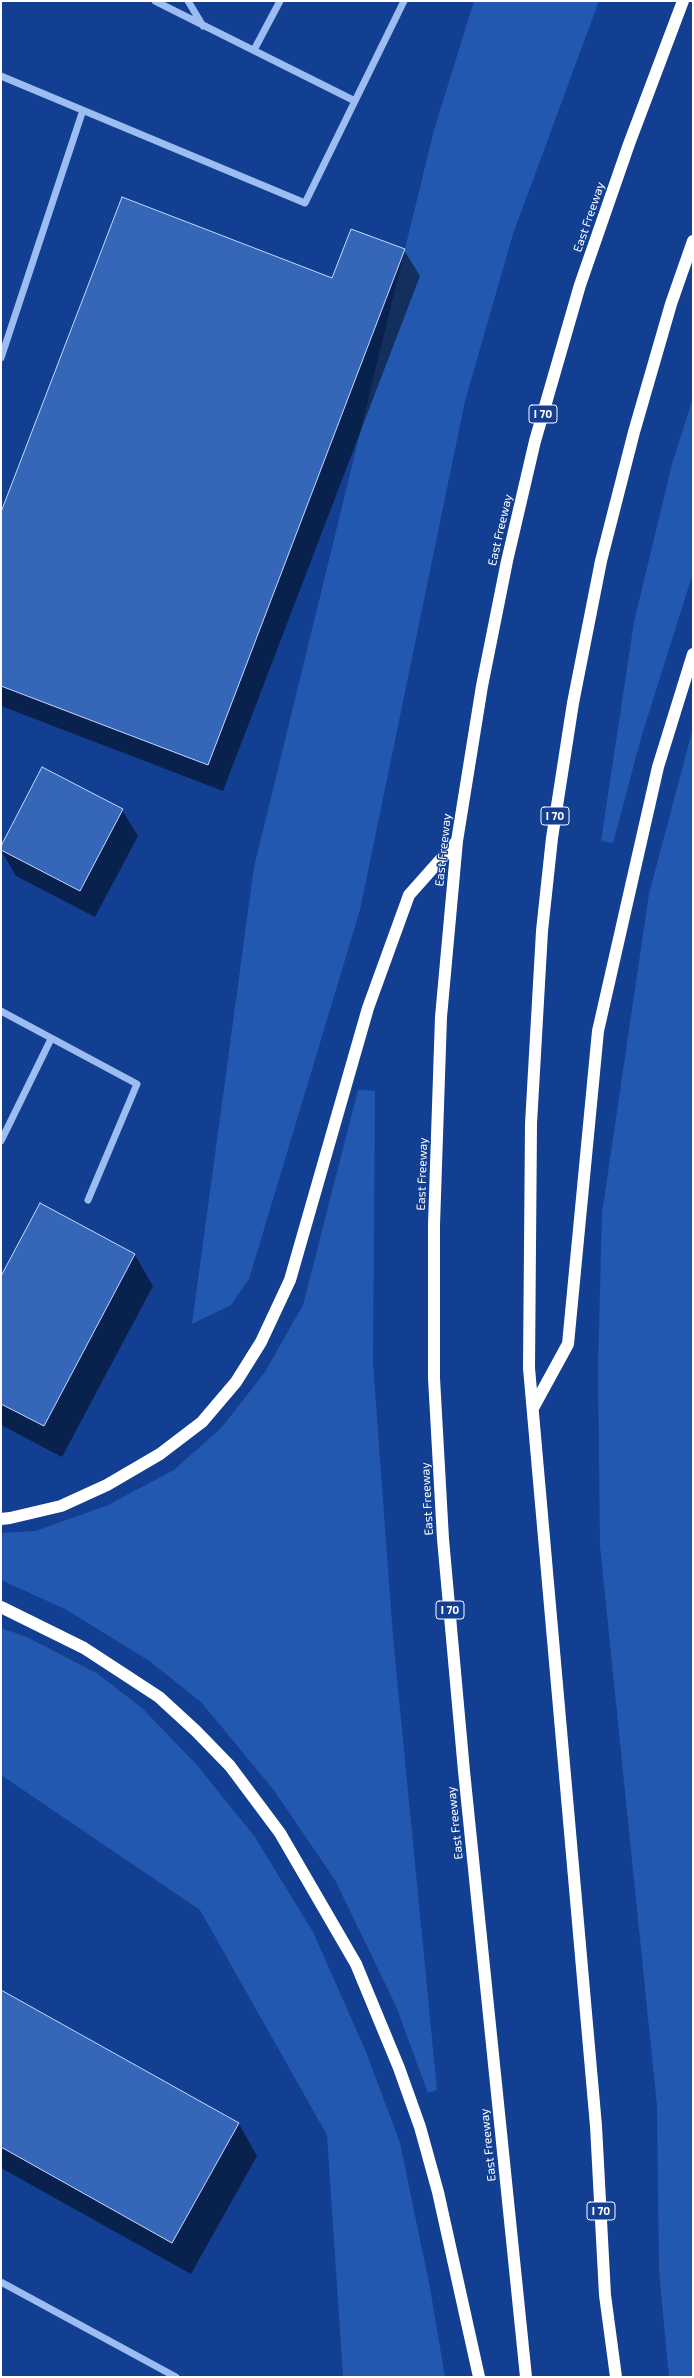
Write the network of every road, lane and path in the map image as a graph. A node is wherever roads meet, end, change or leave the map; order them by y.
1 (155, 1) edge
2 (188, 1) edge
3 (280, 1) edge
4 (404, 1) edge
5 (684, 1) edge
6 (202, 26) junction
7 (254, 50) junction
8 (1, 76) edge
9 (355, 101) junction
10 (83, 110) junction
11 (693, 241) edge
12 (1, 358) edge
13 (693, 654) edge
14 (457, 841) junction
15 (1, 1011) edge
16 (51, 1039) junction
17 (1, 1141) edge
18 (88, 1200) dead end
19 (533, 1408) junction
20 (1, 1518) edge
21 (1, 1607) edge
22 (1, 2282) edge
23 (176, 2377) edge
24 (479, 2377) edge
25 (526, 2377) edge
26 (616, 2377) edge

1 - 6 lane
2 - 6 lane
3 - 7 lane
4 - 9 lane
5 - 14 highway, East Freeway / I 70
6 - 7 lane
7 - 9 lane
8 - 10 lane
9 - 10 lane
10 - 12 lane
11 - 19 highway, I 70
13 - 19 highway
14 - 20 highway
14 - 25 highway, East Freeway / I 70
15 - 16 lane
16 - 17 lane
16 - 18 lane
19 - 26 highway, I 70
21 - 24 highway
22 - 23 lane

